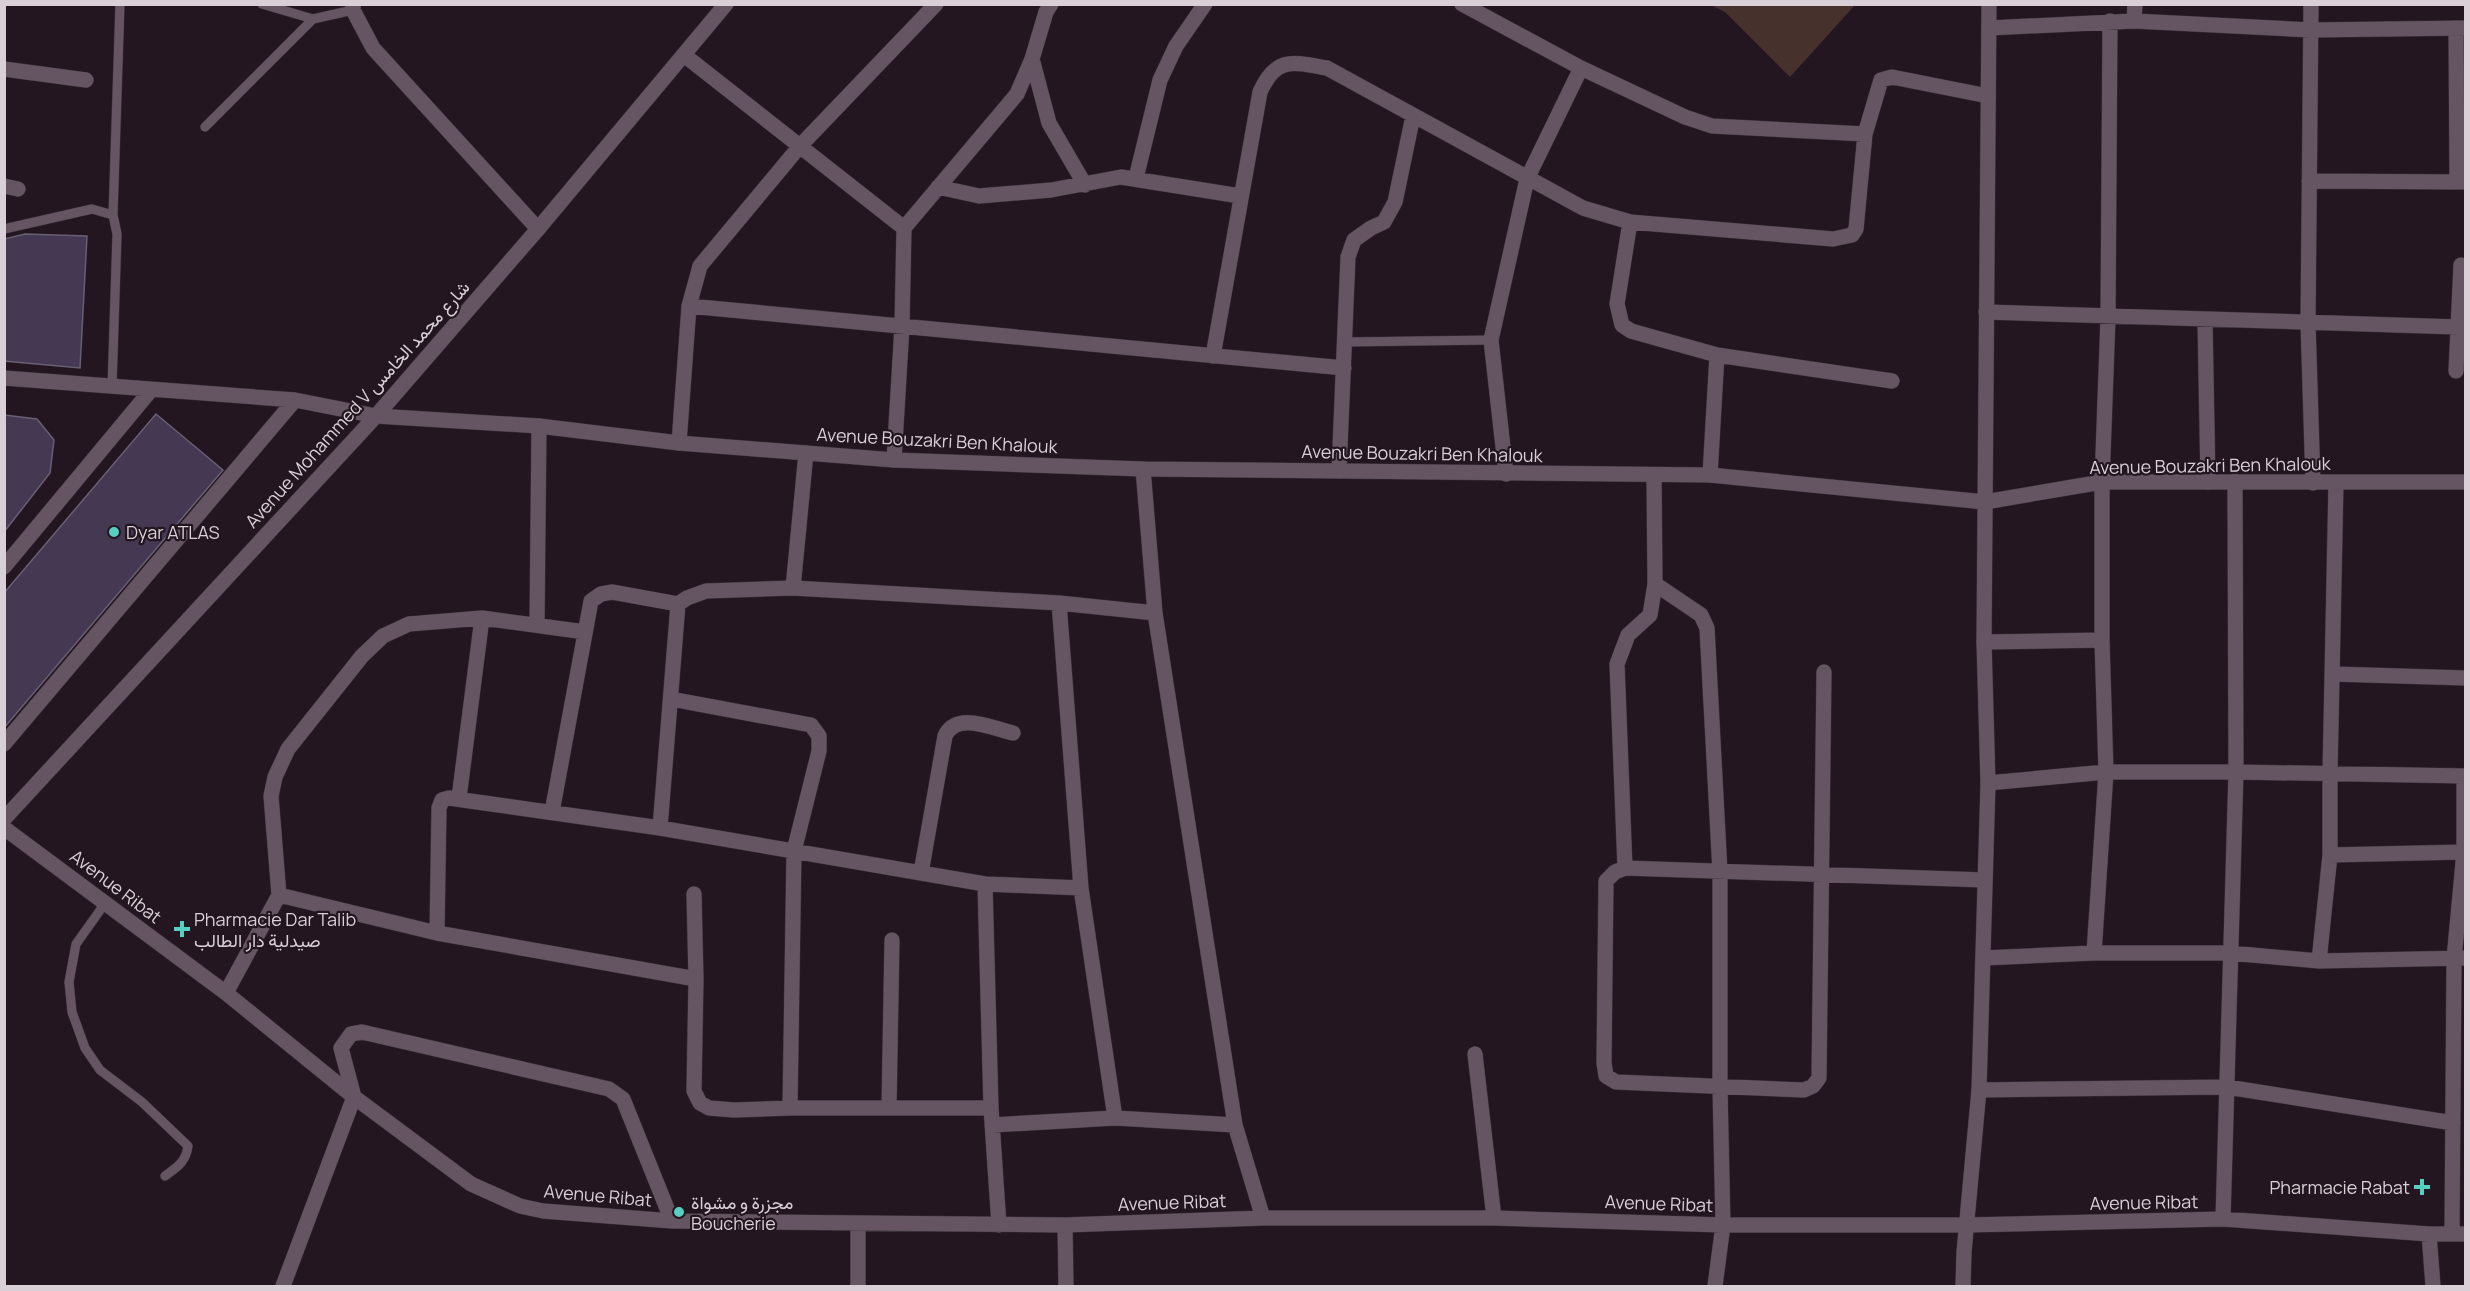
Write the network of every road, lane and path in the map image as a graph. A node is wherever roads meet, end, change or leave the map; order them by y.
1 (120, 4) edge
2 (262, 4) edge
3 (726, 4) edge
4 (936, 4) edge
5 (1205, 4) edge
6 (1462, 4) edge
7 (1989, 4) edge
8 (2134, 4) edge
9 (2311, 4) edge
10 (353, 7) edge
11 (1046, 7) edge
12 (313, 20) junction
13 (2110, 21) junction
14 (2134, 21) junction
15 (1989, 28) junction
16 (2461, 28) edge
17 (2311, 30) junction
18 (684, 55) junction
19 (1032, 59) junction
20 (1581, 68) junction
21 (4, 69) edge
22 (86, 80) dead end
23 (1988, 96) junction
24 (1413, 116) junction
25 (2461, 121) edge
26 (205, 127) dead end
27 (1865, 134) junction
28 (800, 146) junction
29 (1136, 178) junction
30 (1527, 179) junction
31 (2309, 181) junction
32 (2461, 182) edge
33 (1085, 185) junction
34 (938, 187) junction
35 (1240, 196) junction
36 (113, 215) junction
37 (1630, 222) junction
38 (904, 228) junction
39 (4, 229) edge
40 (538, 229) junction
41 (2461, 265) dead end
42 (690, 306) junction
43 (1986, 312) junction
44 (2108, 318) junction
45 (2205, 320) junction
46 (2308, 323) junction
47 (902, 326) junction
48 (2458, 327) junction
49 (1491, 340) junction
50 (1345, 342) junction
51 (1717, 355) junction
52 (1213, 356) junction
53 (1344, 368) junction
54 (2456, 371) dead end
55 (4, 378) edge
56 (1892, 381) dead end
57 (112, 387) junction
58 (151, 390) junction
59 (295, 400) junction
60 (376, 416) junction
61 (539, 426) junction
62 (678, 443) junction
63 (806, 453) junction
64 (894, 460) junction
65 (1143, 469) junction
66 (1339, 471) junction
67 (1506, 474) junction
68 (1710, 475) junction
69 (1654, 476) junction
70 (2235, 481) junction
71 (2102, 482) junction
72 (2208, 482) junction
73 (2466, 482) edge
74 (2313, 483) junction
75 (2336, 483) junction
76 (1985, 502) junction
77 (4, 567) edge
78 (1655, 584) junction
79 (793, 588) junction
80 (1059, 603) junction
81 (678, 604) junction
82 (1155, 613) junction
83 (482, 618) junction
84 (537, 625) junction
85 (585, 632) junction
86 (2102, 640) junction
87 (1983, 642) junction
88 (1824, 672) dead end
89 (2333, 674) junction
90 (2466, 678) edge
91 (671, 699) junction
92 (1013, 733) dead end
93 (4, 744) edge
94 (2106, 772) junction
95 (2236, 772) junction
96 (2330, 774) junction
97 (2465, 776) edge
98 (1988, 783) junction
99 (459, 798) junction
100 (552, 812) junction
101 (4, 819) edge
102 (4, 828) edge
103 (660, 828) junction
104 (794, 851) junction
105 (2464, 852) edge
106 (2330, 855) junction
107 (1625, 868) junction
108 (1720, 872) junction
109 (921, 873) junction
110 (1823, 873) junction
111 (1985, 880) junction
112 (985, 884) junction
113 (1081, 888) junction
114 (694, 894) dead end
115 (279, 895) junction
116 (106, 902) junction
117 (437, 933) junction
118 (892, 940) dead end
119 (2094, 952) junction
120 (2230, 953) junction
121 (1983, 958) junction
122 (2460, 958) edge
123 (2319, 961) junction
124 (696, 979) junction
125 (226, 993) junction
126 (1475, 1054) dead end
127 (2227, 1087) junction
128 (1720, 1088) junction
129 (1979, 1090) junction
130 (354, 1097) junction
131 (790, 1108) junction
132 (889, 1108) junction
133 (991, 1108) junction
134 (1115, 1118) junction
135 (2453, 1123) junction
136 (992, 1125) junction
137 (1235, 1125) junction
138 (165, 1176) dead end
139 (1263, 1218) junction
140 (1494, 1218) junction
141 (2223, 1220) junction
142 (672, 1221) junction
143 (858, 1223) junction
144 (999, 1225) junction
145 (1723, 1225) junction
146 (1966, 1225) junction
147 (1065, 1226) junction
148 (2429, 1234) junction
149 (2459, 1234) edge
150 (283, 1287) edge
151 (858, 1287) edge
152 (1066, 1287) edge
153 (1716, 1287) edge
154 (1963, 1287) edge
155 (2433, 1287) edge

1 - 36 lane
2 - 12 lane
3 - 18 street, Avenue Mohammed V شارع محمد الخامس
4 - 28 street
5 - 29 street
6 - 20 street
7 - 15 street
8 - 14 street
9 - 17 street
10 - 12 lane
10 - 40 street
11 - 19 street
12 - 26 lane
13 - 14 street
13 - 15 street
13 - 44 street
14 - 17 street
15 - 23 street
16 - 17 street
16 - 25 street
17 - 31 street
18 - 28 street
18 - 40 street, Avenue Mohammed V شارع محمد الخامس
19 - 33 street
19 - 34 street
20 - 27 street
20 - 30 street
21 - 22 street
23 - 27 street
23 - 43 street
24 - 30 street
24 - 35 street
24 - 50 street
25 - 32 street
27 - 37 street
28 - 38 street
28 - 42 street
29 - 33 street
29 - 35 street
30 - 37 street
30 - 49 street
31 - 32 street
31 - 46 street
33 - 34 street
34 - 38 street
35 - 52 street
36 - 39 lane
36 - 57 lane
37 - 51 street
38 - 47 street
40 - 60 street, Avenue Mohammed V شارع محمد الخامس
41 - 48 street
42 - 47 street
42 - 62 street
43 - 44 street
43 - 76 street
44 - 45 street
44 - 71 street
45 - 46 street
45 - 72 street
46 - 48 street
46 - 74 street
47 - 52 street
47 - 64 street
48 - 54 street
49 - 50 lane
49 - 67 street
50 - 53 street
51 - 56 street
51 - 68 street
52 - 53 street
53 - 66 street
55 - 57 street, Avenue Bouzakri Ben Khalouk
57 - 58 street, Avenue Bouzakri Ben Khalouk
58 - 59 street, Avenue Bouzakri Ben Khalouk
58 - 77 street
59 - 60 street, Avenue Bouzakri Ben Khalouk
59 - 93 street
60 - 61 street, Avenue Bouzakri Ben Khalouk
60 - 101 street, Avenue Mohammed V شارع محمد الخامس
61 - 62 street, Avenue Bouzakri Ben Khalouk
61 - 84 street
62 - 63 street, Avenue Bouzakri Ben Khalouk
63 - 64 street, Avenue Bouzakri Ben Khalouk
63 - 79 street
64 - 65 street, Avenue Bouzakri Ben Khalouk
65 - 66 street, Avenue Bouzakri Ben Khalouk
65 - 82 street
66 - 67 street, Avenue Bouzakri Ben Khalouk
67 - 69 street, Avenue Bouzakri Ben Khalouk
68 - 69 street, Avenue Bouzakri Ben Khalouk
68 - 76 street, Avenue Bouzakri Ben Khalouk
69 - 78 street
70 - 72 street, Avenue Bouzakri Ben Khalouk
70 - 74 street, Avenue Bouzakri Ben Khalouk
70 - 95 street
71 - 72 street, Avenue Bouzakri Ben Khalouk
71 - 76 street, Avenue Bouzakri Ben Khalouk
71 - 86 street
73 - 75 street, Avenue Bouzakri Ben Khalouk
74 - 75 street, Avenue Bouzakri Ben Khalouk
75 - 89 street
76 - 87 street
78 - 107 street
78 - 108 street
79 - 80 street
79 - 81 street
80 - 82 street
80 - 113 street
81 - 85 street
81 - 91 street
82 - 137 street
83 - 84 street
83 - 99 street
83 - 115 street
84 - 85 street
85 - 100 street
86 - 87 street
86 - 94 street
87 - 98 street
88 - 110 street
89 - 90 street
89 - 96 street
91 - 103 street
91 - 104 street
92 - 109 street
94 - 95 street
94 - 98 street
94 - 119 street
95 - 96 street
95 - 120 street
96 - 97 street
96 - 106 street
97 - 105 street
98 - 111 street
99 - 100 street
99 - 117 street
100 - 103 street
102 - 116 street, Avenue Ribat
103 - 104 street
104 - 109 street
104 - 131 street
105 - 106 street
105 - 122 street
106 - 123 street
107 - 108 street
107 - 128 street
108 - 110 street
108 - 128 street
109 - 112 street
110 - 111 street
110 - 128 street
111 - 121 street
112 - 113 street
112 - 133 street
113 - 134 street
114 - 124 street
115 - 117 street
115 - 125 street
116 - 125 street, Avenue Ribat
116 - 138 lane
117 - 124 street
118 - 132 street
119 - 120 street
119 - 121 street
120 - 123 street
120 - 127 street
121 - 129 street
122 - 123 street
122 - 135 street
124 - 131 street
125 - 130 street, Avenue Ribat
126 - 140 street
127 - 129 street
127 - 135 street
127 - 141 street
128 - 145 street
129 - 146 street
130 - 142 street, Avenue Ribat
130 - 142 street
130 - 150 street
131 - 132 street
132 - 133 street
133 - 136 street
134 - 136 street
134 - 137 street
135 - 149 street
136 - 144 street
137 - 139 street
139 - 140 street, Avenue Ribat
139 - 147 street, Avenue Ribat
140 - 145 street, Avenue Ribat
141 - 146 street, Avenue Ribat
141 - 148 street, Avenue Ribat
142 - 143 street, Avenue Ribat
143 - 144 street, Avenue Ribat
143 - 151 street
144 - 147 street, Avenue Ribat
145 - 146 street, Avenue Ribat
145 - 153 street
146 - 154 street
147 - 152 street
148 - 149 street, Avenue Ribat
148 - 155 street

